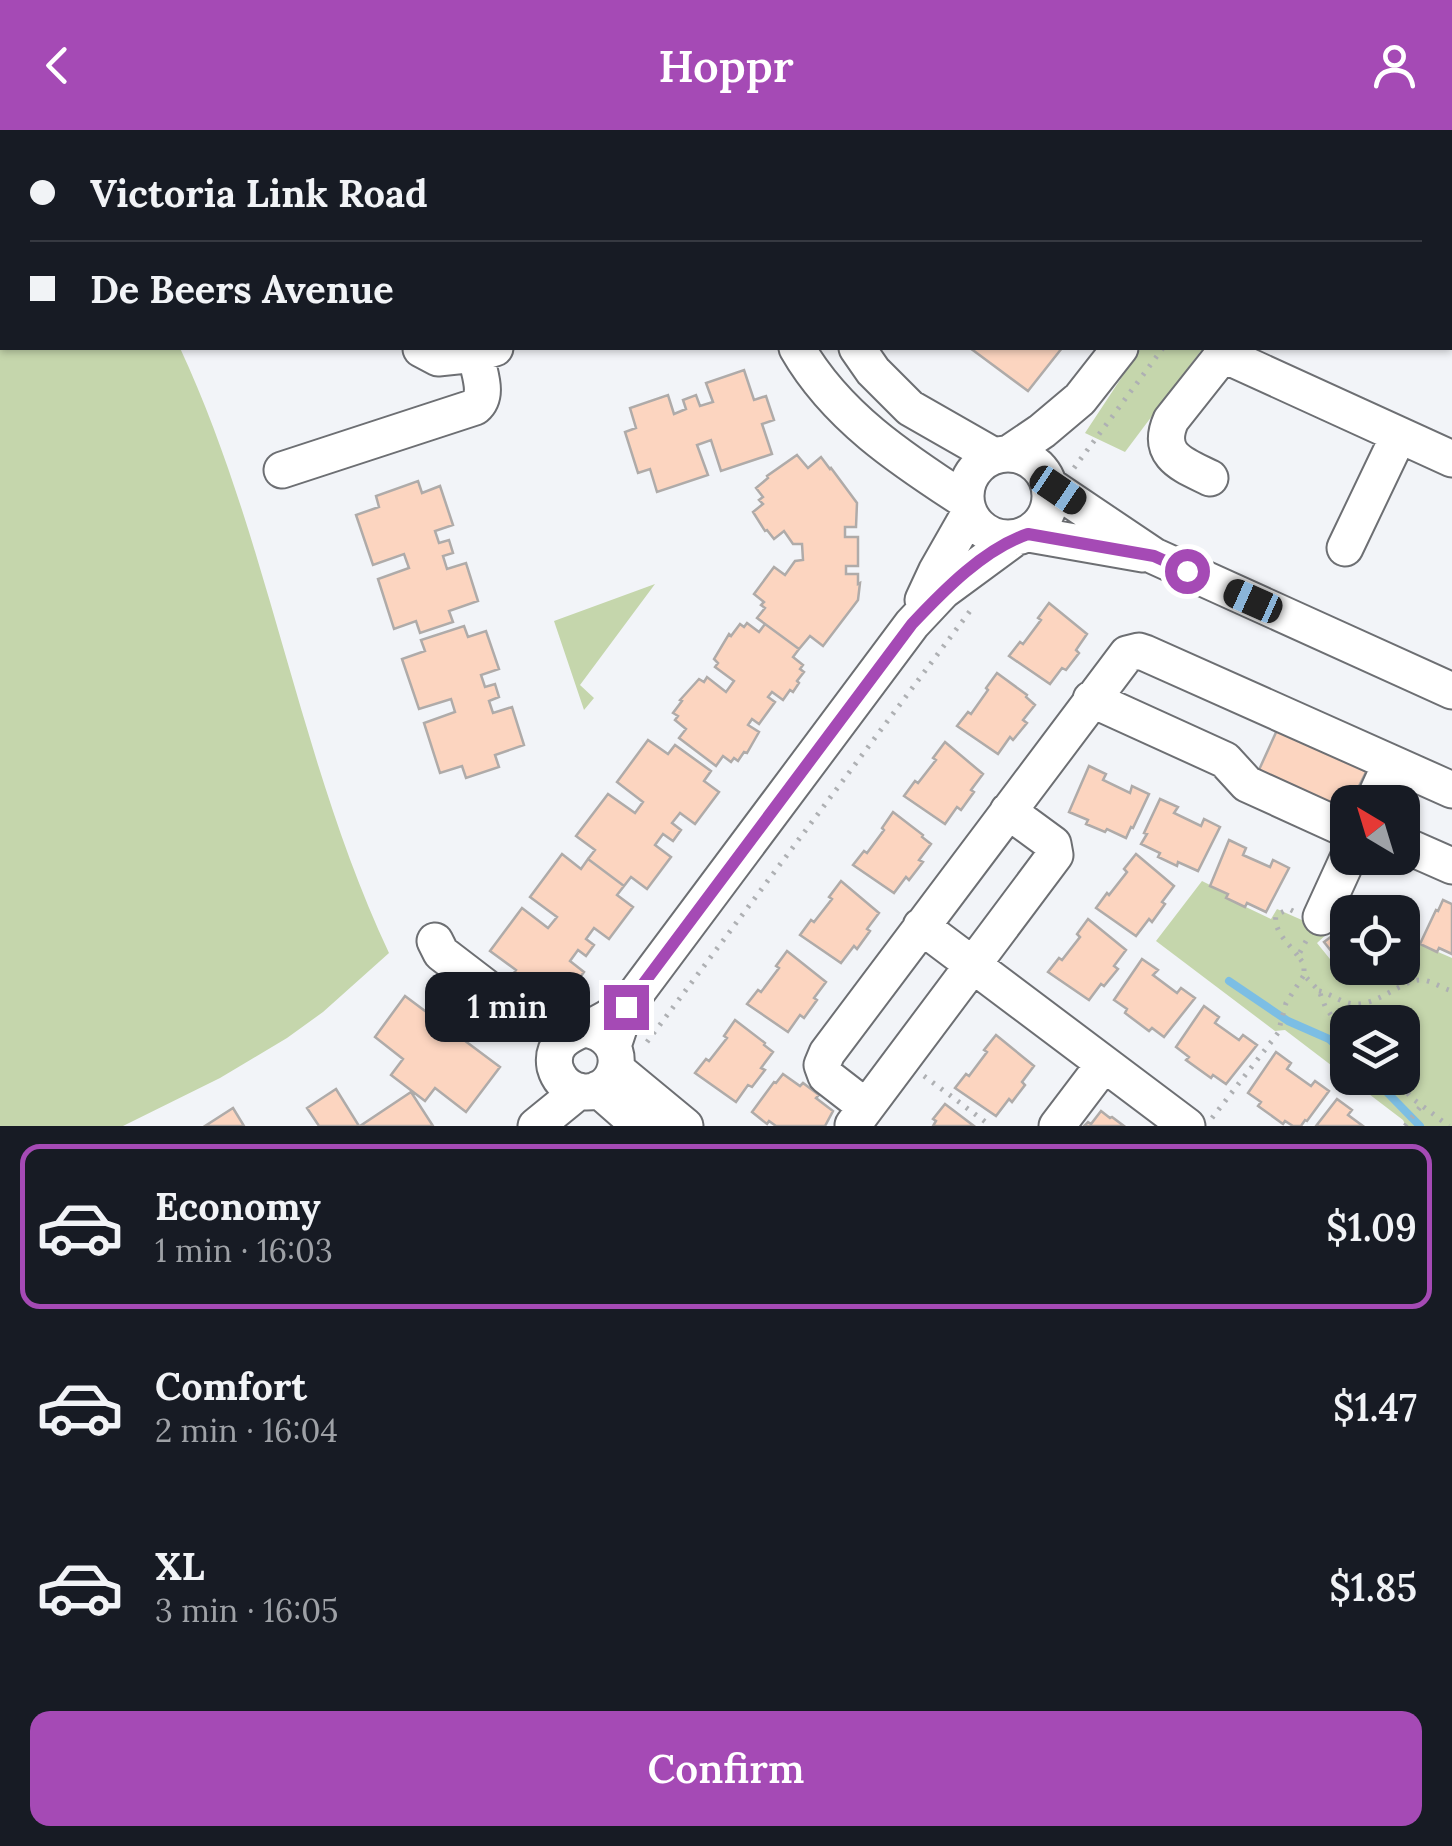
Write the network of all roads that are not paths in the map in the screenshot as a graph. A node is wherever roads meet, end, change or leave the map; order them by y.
1 (423, 350) edge
2 (798, 350) edge
3 (858, 350) edge
4 (1118, 350) edge
5 (486, 351) edge
6 (1225, 351) edge
7 (1080, 399) junction
8 (1398, 436) junction
9 (1001, 455) junction
10 (1452, 459) edge
11 (282, 470) dead end
12 (1210, 478) dead end
13 (1051, 485) junction
14 (968, 508) junction
15 (1022, 536) junction
16 (1345, 548) dead end
17 (1154, 556) junction
18 (912, 624) junction
19 (1452, 691) edge
20 (1091, 699) junction
21 (1391, 763) junction
22 (1381, 785) edge
23 (1452, 790) edge
24 (1008, 811) junction
25 (1330, 822) edge
26 (1420, 852) edge
27 (1452, 866) edge
28 (1340, 875) edge
29 (1319, 920) road end
30 (921, 926) junction
31 (435, 941) dead end
32 (973, 965) junction
33 (488, 989) junction
34 (511, 1021) dead end
35 (592, 1064) junction
36 (1104, 1064) junction
37 (643, 1116) edge
38 (859, 1117) edge
39 (538, 1123) edge
40 (685, 1126) edge
41 (1057, 1126) edge
42 (1187, 1126) edge

1 - 5 street
2 - 14 street
3 - 9 street
4 - 7 street
5 - 11 street
6 - 8 street
6 - 12 street
7 - 9 street
7 - 13 street
8 - 10 street
8 - 16 street
9 - 13 street
9 - 14 street
13 - 15 street
13 - 17 street
14 - 15 street
14 - 18 street
15 - 17 street
15 - 18 street
17 - 19 street
18 - 35 street
20 - 21 street
20 - 24 street
20 - 25 street
21 - 22 street
21 - 23 street
24 - 30 street
24 - 32 street
26 - 27 street
28 - 29 street
30 - 32 street
30 - 38 street
31 - 33 street
32 - 36 street
32 - 38 street
33 - 34 street
33 - 35 street
35 - 37 street
35 - 39 street
36 - 41 street
36 - 42 street
37 - 40 street

